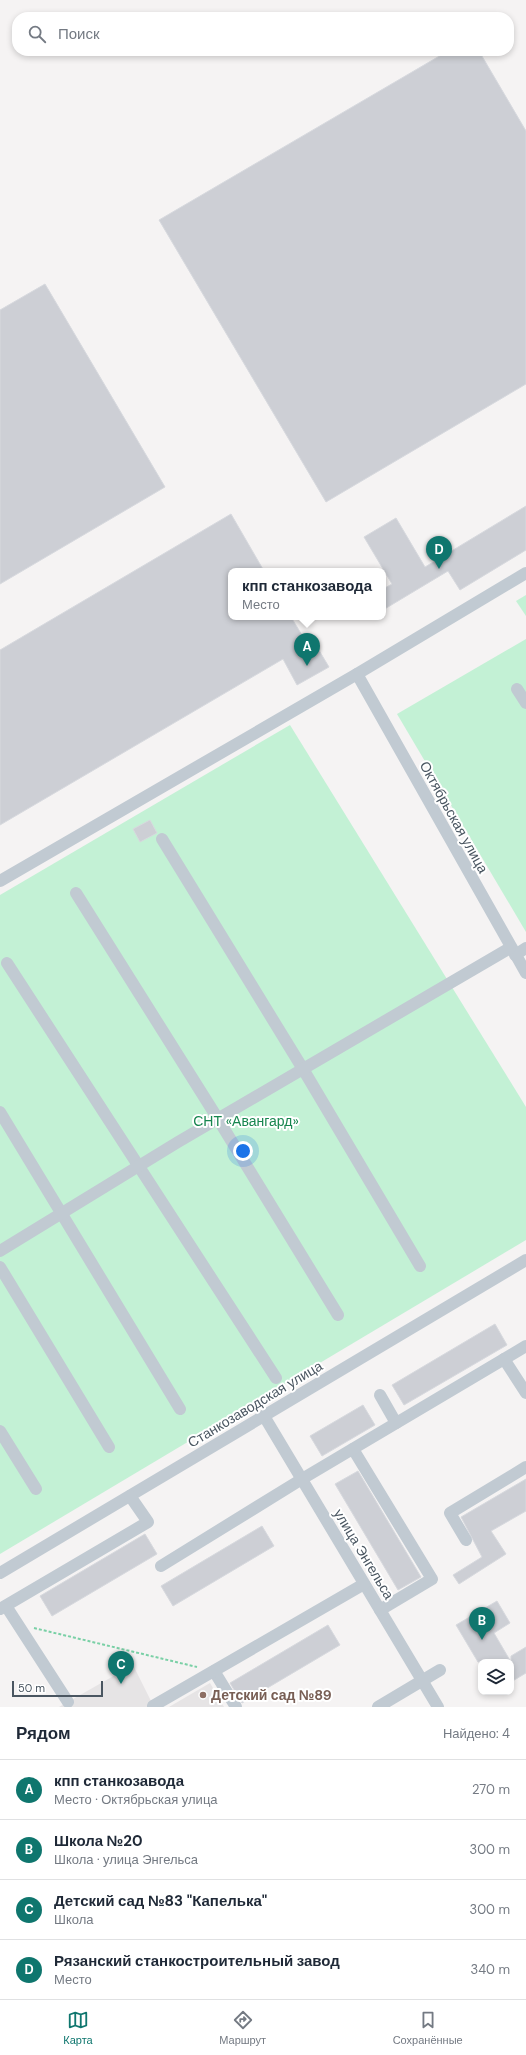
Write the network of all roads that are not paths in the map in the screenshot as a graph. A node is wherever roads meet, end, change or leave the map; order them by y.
1 (526, 573) edge
2 (357, 674) junction
3 (517, 689) dead end
4 (526, 703) edge
5 (162, 839) dead end
6 (0, 881) edge
7 (76, 893) dead end
8 (526, 948) edge
9 (513, 951) junction
10 (7, 963) dead end
11 (526, 973) edge
12 (303, 1069) junction
13 (0, 1112) edge
14 (218, 1119) junction
15 (139, 1166) junction
16 (63, 1213) junction
17 (0, 1251) edge
18 (526, 1260) edge
19 (420, 1266) dead end
20 (0, 1267) edge
21 (338, 1315) dead end
22 (526, 1346) edge
23 (504, 1358) junction
24 (276, 1378) dead end
25 (526, 1392) edge
26 (380, 1395) dead end
27 (180, 1409) dead end
28 (264, 1416) junction
29 (396, 1423) junction
30 (0, 1431) edge
31 (109, 1448) dead end
32 (353, 1448) junction
33 (526, 1467) edge
34 (302, 1479) junction
35 (36, 1489) dead end
36 (130, 1496) junction
37 (466, 1540) dead end
38 (161, 1566) dead end
39 (0, 1573) edge
40 (364, 1584) junction
41 (3, 1608) edge
42 (380, 1610) junction
43 (440, 1670) dead end
44 (214, 1671) junction
45 (422, 1680) junction
46 (68, 1702) dead end
47 (153, 1706) dead end
48 (236, 1707) edge
49 (378, 1707) edge
50 (438, 1707) edge

1 - 2 street
2 - 6 street
2 - 9 street, Октябрьская улица
3 - 4 street
5 - 12 street
7 - 14 street
8 - 9 street
9 - 11 street, Октябрьская улица
9 - 12 street
10 - 15 street
12 - 14 street
12 - 19 street
13 - 16 street
14 - 15 street
14 - 21 street
15 - 16 street
15 - 24 street
16 - 17 street
16 - 27 street
18 - 28 street, Станкозаводская улица
20 - 31 street
22 - 23 street
23 - 25 street
23 - 29 street
26 - 29 street
28 - 34 street, улица Энгельса
28 - 36 street, Станкозаводская улица
29 - 32 street
30 - 35 street
32 - 34 street
32 - 42 street
33 - 37 street
34 - 38 street
34 - 40 street, улица Энгельса
36 - 39 street, Станкозаводская улица
36 - 41 street
40 - 42 street, улица Энгельса
40 - 44 street
41 - 46 street
42 - 45 street, улица Энгельса
43 - 45 street
44 - 47 street
44 - 48 street
45 - 49 street
45 - 50 street, улица Энгельса

